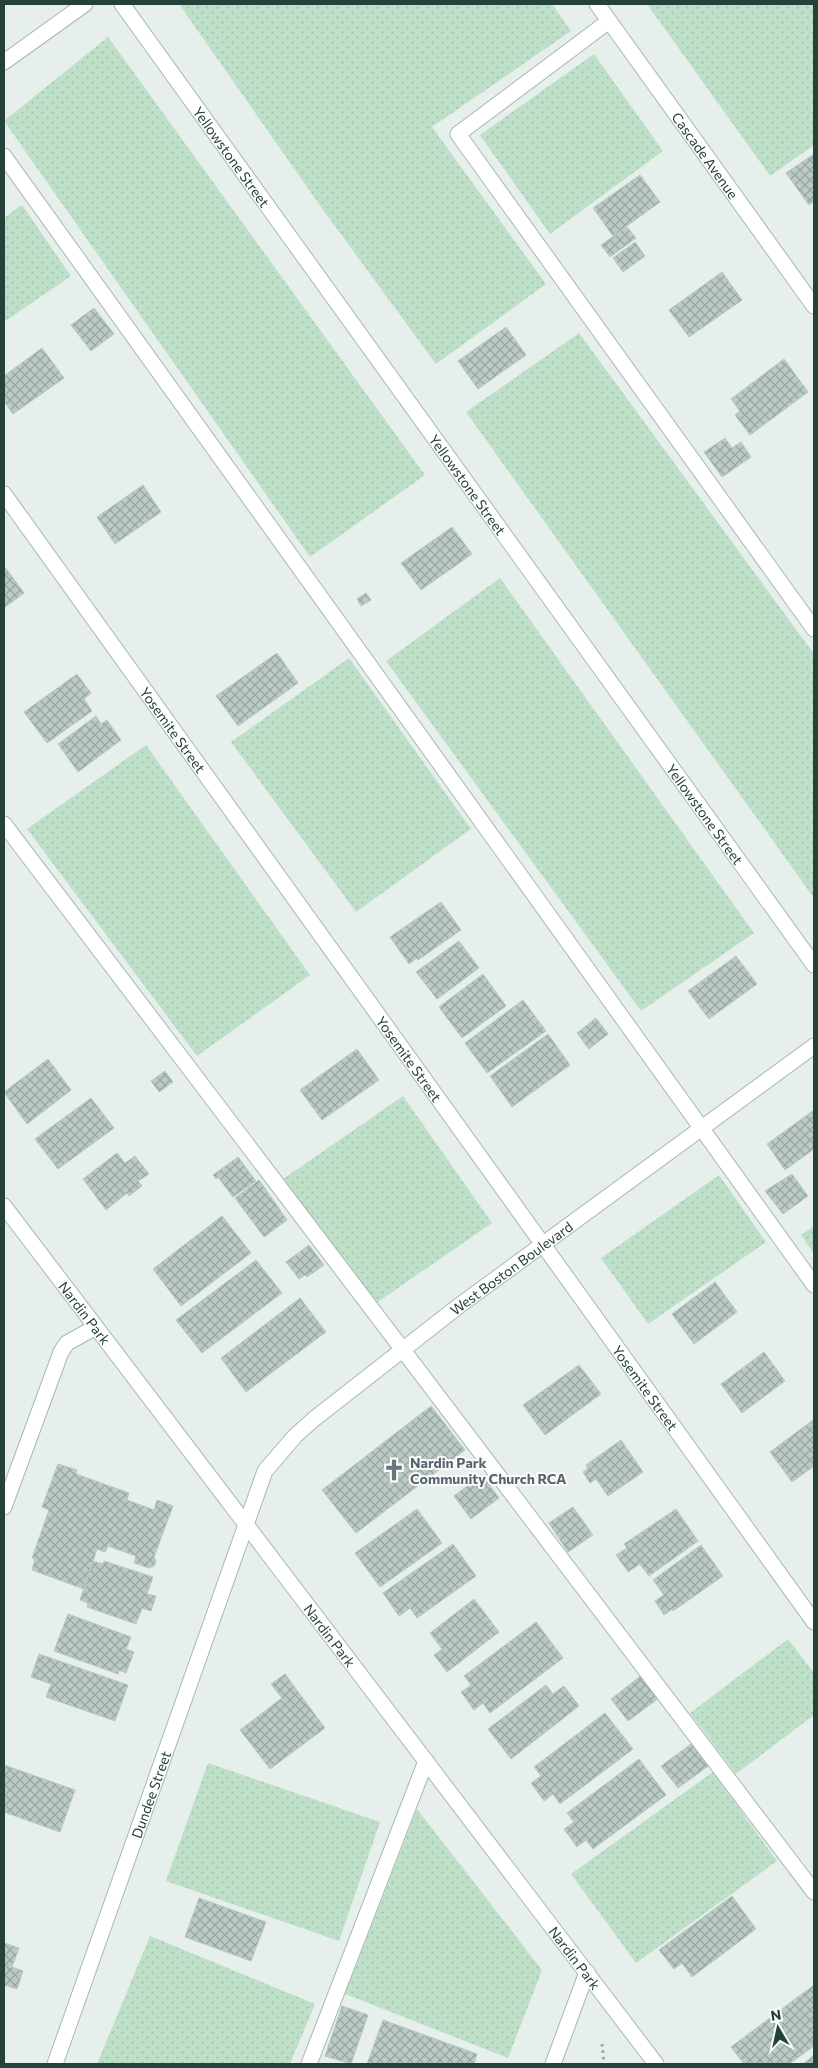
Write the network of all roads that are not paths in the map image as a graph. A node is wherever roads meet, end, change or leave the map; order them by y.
1 (85, 4) edge
2 (122, 4) edge
3 (597, 4) edge
4 (609, 22) junction
5 (4, 62) edge
6 (4, 156) edge
7 (814, 306) edge
8 (4, 494) edge
9 (814, 629) edge
10 (4, 824) edge
11 (814, 965) edge
12 (814, 1046) edge
13 (702, 1128) junction
14 (4, 1206) edge
15 (543, 1244) junction
16 (814, 1285) edge
17 (96, 1327) junction
18 (402, 1351) junction
19 (4, 1507) edge
20 (246, 1524) junction
21 (814, 1622) edge
22 (426, 1761) junction
23 (814, 1892) edge
24 (587, 1972) junction
25 (55, 2064) edge
26 (309, 2064) edge
27 (553, 2064) edge
28 (656, 2064) edge

1 - 5 street
2 - 11 street, Yellowstone Street
3 - 4 street, Cascade Avenue
4 - 7 street, Cascade Avenue
4 - 9 street
6 - 13 street
8 - 15 street, Yosemite Street
10 - 18 street
12 - 13 street, West Boston Boulevard
13 - 15 street, West Boston Boulevard
13 - 16 street
14 - 17 street, Nardin Park
15 - 18 street, West Boston Boulevard
15 - 21 street, Yosemite Street
17 - 19 street
17 - 20 street, Nardin Park
18 - 20 street, West Boston Boulevard
18 - 23 street
20 - 22 street, Nardin Park
20 - 25 street, Dundee Street
22 - 24 street, Nardin Park
22 - 26 street
24 - 27 street
24 - 28 street, Nardin Park

